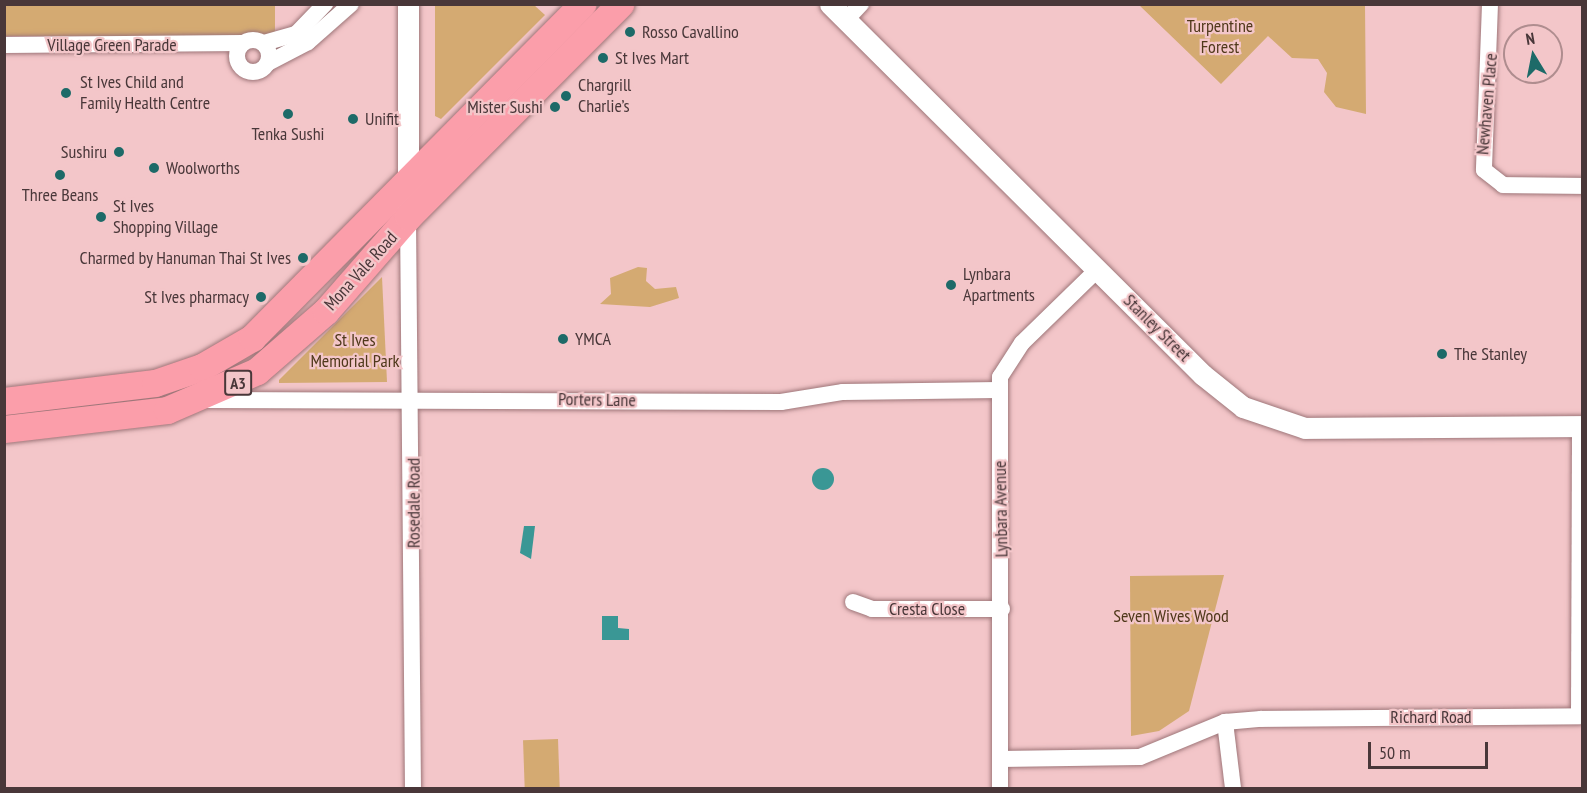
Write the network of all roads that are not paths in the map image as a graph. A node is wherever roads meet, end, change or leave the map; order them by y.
1 (325, 4) edge
2 (351, 4) edge
3 (408, 4) edge
4 (582, 4) edge
5 (620, 4) edge
6 (830, 4) edge
7 (861, 4) edge
8 (1490, 4) edge
9 (846, 20) junction
10 (264, 43) junction
11 (4, 45) edge
12 (240, 50) junction
13 (268, 63) junction
14 (408, 180) junction
15 (1582, 186) edge
16 (408, 217) junction
17 (1098, 269) junction
18 (999, 390) junction
19 (414, 399) junction
20 (4, 401) edge
21 (195, 401) junction
22 (1581, 426) edge
23 (4, 429) edge
24 (853, 602) dead end
25 (1002, 609) junction
26 (1226, 722) junction
27 (1000, 759) junction
28 (413, 789) edge
29 (1000, 789) edge
30 (1233, 789) edge

1 - 10 street
2 - 13 street
3 - 14 street
4 - 14 highway, Mona Vale Road / A3
5 - 16 highway, Mona Vale Road / A3
6 - 9 street, Stanley Street
7 - 9 street
8 - 15 street, Newhaven Place
9 - 17 street, Stanley Street
10 - 12 street, Village Green Parade
10 - 13 street
11 - 12 street, Village Green Parade
12 - 13 street
14 - 16 street
14 - 20 highway, Mona Vale Road / A3
16 - 19 street, Rosedale Road
16 - 21 highway, Mona Vale Road / A3
17 - 18 street, Lynbara Avenue
17 - 22 street, Stanley Street
18 - 19 street, Porters Lane
18 - 25 street, Lynbara Avenue
19 - 21 street, Porters Lane
19 - 28 street, Rosedale Road
21 - 23 highway, Mona Vale Road / A3
22 - 26 street, Richard Road
24 - 25 street, Cresta Close
25 - 27 street, Lynbara Avenue
26 - 27 street, Richard Road
26 - 30 street
27 - 29 street, Lynbara Avenue

